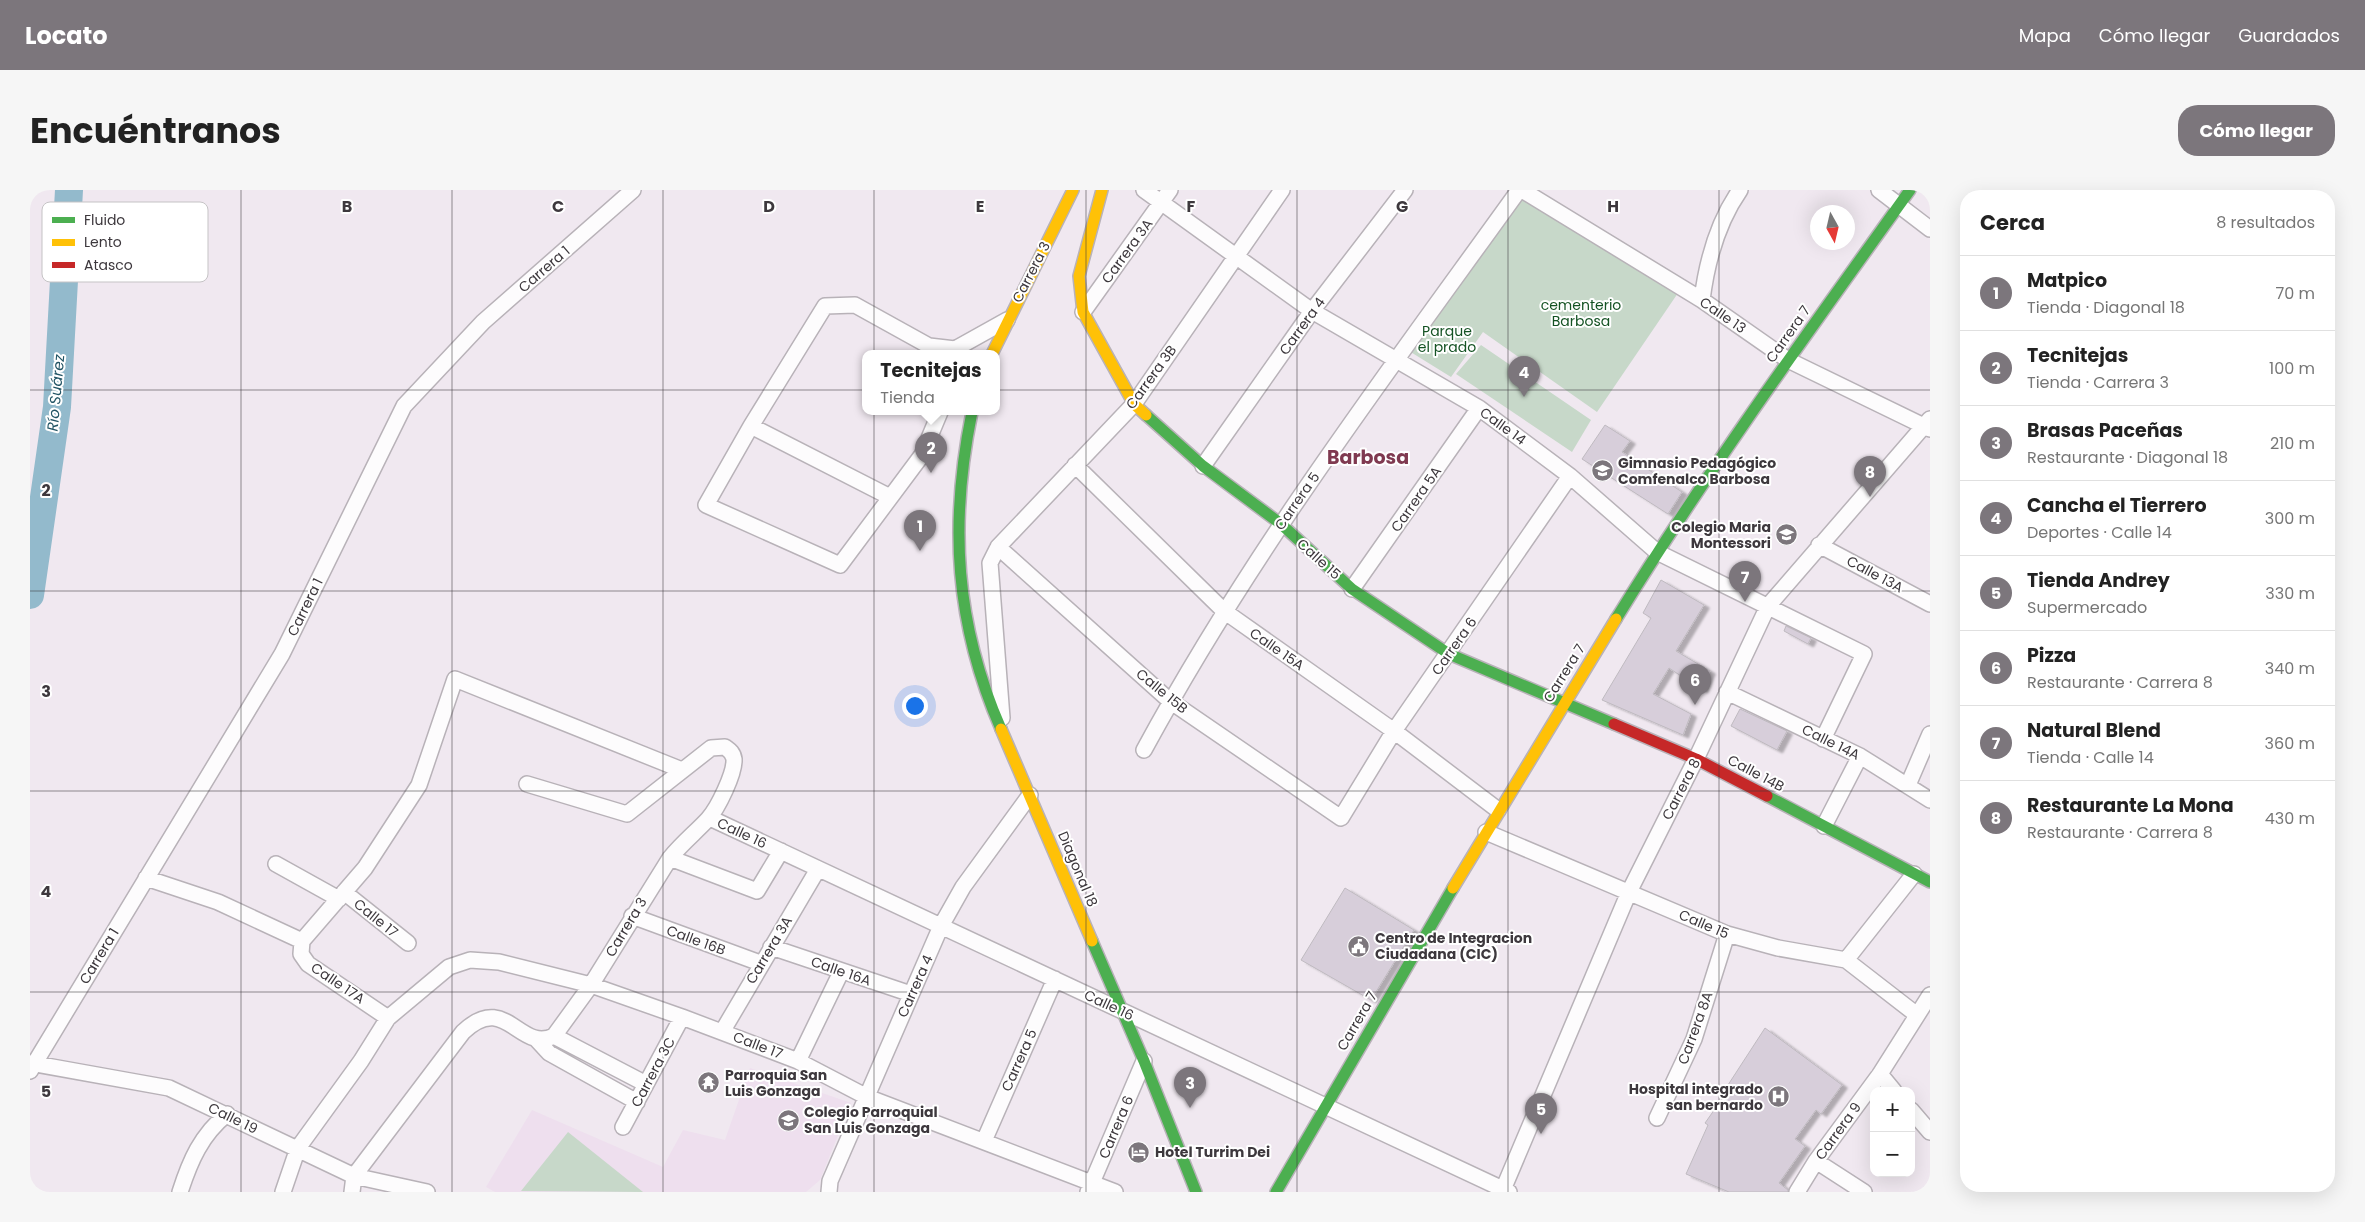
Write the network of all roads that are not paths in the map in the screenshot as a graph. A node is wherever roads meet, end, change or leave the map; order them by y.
1 (634, 190) edge
2 (1073, 190) edge
3 (1102, 190) edge
4 (1144, 190) edge
5 (1170, 190) edge
6 (1282, 190) edge
7 (1405, 190) edge
8 (1521, 190) edge
9 (1740, 190) edge
10 (1878, 190) edge
11 (1910, 190) edge
12 (1161, 203) junction
13 (1898, 206) junction
14 (1930, 229) edge
15 (1238, 256) junction
16 (1702, 300) junction
17 (1312, 311) junction
18 (1083, 312) junction
19 (1007, 320) junction
20 (946, 350) edge
21 (957, 350) edge
22 (994, 350) edge
23 (1397, 360) junction
24 (1788, 360) junction
25 (1134, 404) junction
26 (1479, 408) junction
27 (1930, 408) edge
28 (939, 415) edge
29 (971, 415) edge
30 (1928, 424) edge
31 (751, 426) junction
32 (1075, 465) junction
33 (1203, 466) junction
34 (1570, 476) junction
35 (890, 497) junction
36 (1281, 524) junction
37 (1820, 545) junction
38 (998, 547) junction
39 (1656, 552) junction
40 (1352, 589) junction
41 (1930, 604) edge
42 (1768, 606) junction
43 (1224, 611) junction
44 (1449, 654) junction
45 (1727, 692) junction
46 (1170, 701) junction
47 (1563, 704) junction
48 (1394, 731) junction
49 (1003, 734) junction
50 (1930, 734) edge
51 (1823, 739) junction
52 (1144, 750) dead end
53 (1860, 756) junction
54 (1696, 759) junction
55 (682, 770) junction
56 (527, 784) dead end
57 (1908, 785) junction
58 (1030, 795) junction
59 (1930, 800) edge
60 (1498, 810) junction
61 (710, 818) junction
62 (1341, 818) joint
63 (1824, 826) junction
64 (1486, 832) junction
65 (781, 851) junction
66 (670, 858) junction
67 (276, 864) dead end
68 (818, 869) junction
69 (1914, 874) junction
70 (146, 878) junction
71 (1930, 882) edge
72 (1629, 892) junction
73 (342, 896) junction
74 (632, 916) junction
75 (941, 926) junction
76 (1727, 934) junction
77 (302, 940) junction
78 (408, 943) dead end
79 (771, 947) junction
80 (1846, 960) junction
81 (760, 963) junction
82 (841, 972) junction
83 (1055, 979) junction
84 (591, 984) junction
85 (911, 994) junction
86 (1930, 995) edge
87 (1121, 1010) junction
88 (1917, 1014) junction
89 (682, 1017) junction
90 (388, 1018) junction
91 (722, 1032) junction
92 (546, 1038) junction
93 (798, 1061) junction
94 (1144, 1061) junction
95 (31, 1066) edge
96 (1880, 1074) junction
97 (646, 1084) junction
98 (1891, 1087) edge
99 (867, 1097) junction
100 (637, 1102) junction
101 (1325, 1106) junction
102 (227, 1114) junction
103 (1915, 1115) edge
104 (1657, 1118) dead end
105 (624, 1127) dead end
106 (1930, 1132) edge
107 (984, 1141) junction
108 (298, 1148) junction
109 (1816, 1161) junction
110 (354, 1176) junction
111 (830, 1187) edge
112 (1090, 1188) edge
113 (1504, 1191) edge
114 (180, 1192) edge
115 (283, 1192) edge
116 (352, 1192) edge
117 (427, 1192) edge
118 (818, 1192) edge
119 (1115, 1192) edge
120 (1196, 1192) edge
121 (1276, 1192) edge
122 (1796, 1192) edge
123 (1864, 1192) edge

1 - 70 street, Carrera 1
2 - 19 street, Carrera 3
3 - 18 street
4 - 12 street, Calle 14
5 - 12 street, Carrera 3A
6 - 15 street, Carrera 3B
7 - 17 street, Carrera 4
8 - 16 street, Calle 13
8 - 23 street, Carrera 5
9 - 16 street
10 - 13 street
11 - 13 street, Carrera 7
12 - 15 street, Calle 14
12 - 18 street, Carrera 3A
13 - 14 street
13 - 24 street, Carrera 7
15 - 17 street, Calle 14
15 - 25 street, Carrera 3B
16 - 24 street, Calle 13
17 - 23 street, Calle 14
17 - 33 street, Carrera 4
18 - 25 street, Calle 15
19 - 21 street
19 - 22 street, Carrera 3
20 - 31 street
23 - 26 street, Calle 14
23 - 36 street, Carrera 5
24 - 30 street, Calle 13
24 - 39 street, Carrera 7
25 - 32 street, Carrera 3B
25 - 33 street, Calle 15
26 - 34 street, Calle 14
26 - 40 street, Carrera 5A
27 - 30 street, Carrera 8
28 - 35 street
29 - 49 street, Diagonal 18
30 - 37 street, Carrera 8
31 - 35 street
31 - 35 street
32 - 38 street, Carrera 3B
32 - 43 street, Calle 15A
33 - 36 street, Calle 15
34 - 39 street, Calle 14
34 - 44 street, Carrera 6
36 - 40 street, Calle 15
36 - 43 street, Carrera 5
37 - 41 street, Calle 13A
37 - 42 street, Carrera 8
38 - 46 street, Calle 15B
38 - 49 street
39 - 42 street, Calle 14
39 - 47 street, Carrera 7
40 - 44 street, Calle 15
42 - 45 street, Carrera 8
42 - 51 street, Calle 14
43 - 46 street, Carrera 5
43 - 48 street, Calle 15A
44 - 47 street, Calle 15
44 - 48 street, Carrera 6
45 - 51 street, Calle 14A
45 - 54 street, Carrera 8
46 - 52 street, Carrera 5
46 - 62 street, Calle 15B
47 - 54 street, Calle 14B
47 - 60 street, Carrera 7
48 - 60 street, Calle 15A
48 - 62 street, Carrera 6
49 - 58 street, Diagonal 18
50 - 57 street
51 - 53 street, Calle 14A
53 - 57 street, Calle 14A
53 - 63 street
54 - 63 street, Calle 14B
54 - 72 street, Carrera 8
55 - 56 street
55 - 61 street
55 - 73 street
57 - 59 street, Calle 14A
58 - 75 street, Carrera 4
58 - 87 street, Diagonal 18
60 - 64 street, Carrera 7
61 - 65 street, Calle 16
61 - 66 street, Carrera 3
63 - 69 street, Calle 14B
64 - 72 street, Calle 15
64 - 101 street, Carrera 7
65 - 66 street
65 - 68 street, Calle 16
66 - 74 street, Carrera 3
67 - 73 street, Calle 17
68 - 75 street, Calle 16
68 - 79 street, Carrera 3A
69 - 71 street, Calle 14B
69 - 80 street
70 - 77 street
70 - 95 street, Carrera 1
72 - 76 street, Calle 15
72 - 113 street, Carrera 8
73 - 77 street
73 - 78 street, Calle 17
74 - 81 street, Calle 16B
74 - 84 street, Carrera 3
75 - 83 street, Calle 16
75 - 85 street, Carrera 4
76 - 80 street, Calle 15
76 - 104 street, Carrera 8A
77 - 90 street, Calle 17A
79 - 81 street, Carrera 3A
79 - 82 street, Calle 16A
80 - 88 street, Calle 15
81 - 91 street, Carrera 3A
82 - 85 street, Calle 16A
82 - 93 street
83 - 87 street, Calle 16
83 - 107 street, Carrera 5
84 - 89 street, Calle 17
84 - 90 street, Calle 17
84 - 92 street, Carrera 3
85 - 99 street, Carrera 4
86 - 88 street, Carrera 9
87 - 94 street, Diagonal 18
87 - 101 street, Calle 16
88 - 96 street, Carrera 9
89 - 91 street, Calle 17
89 - 97 street, Carrera 3C
90 - 108 street, Calle 17
91 - 93 street, Calle 17
92 - 97 street
92 - 100 street
92 - 110 street
93 - 99 street, Calle 17
94 - 112 street, Carrera 6
94 - 120 street, Diagonal 18
95 - 102 street, Calle 19
96 - 98 street
96 - 109 street, Carrera 9
97 - 100 street, Carrera 3C
99 - 107 street, Calle 17
99 - 111 street, Carrera 4
100 - 105 street, Carrera 3C
101 - 113 street, Calle 16
101 - 121 street, Carrera 7
102 - 108 street, Calle 19
102 - 114 street
103 - 106 street
107 - 112 street, Calle 17
108 - 110 street, Calle 19
108 - 115 street, Calle 17
109 - 122 street, Carrera 9
109 - 123 street
110 - 116 street
110 - 117 street, Calle 19
111 - 118 street
112 - 119 street, Calle 17

